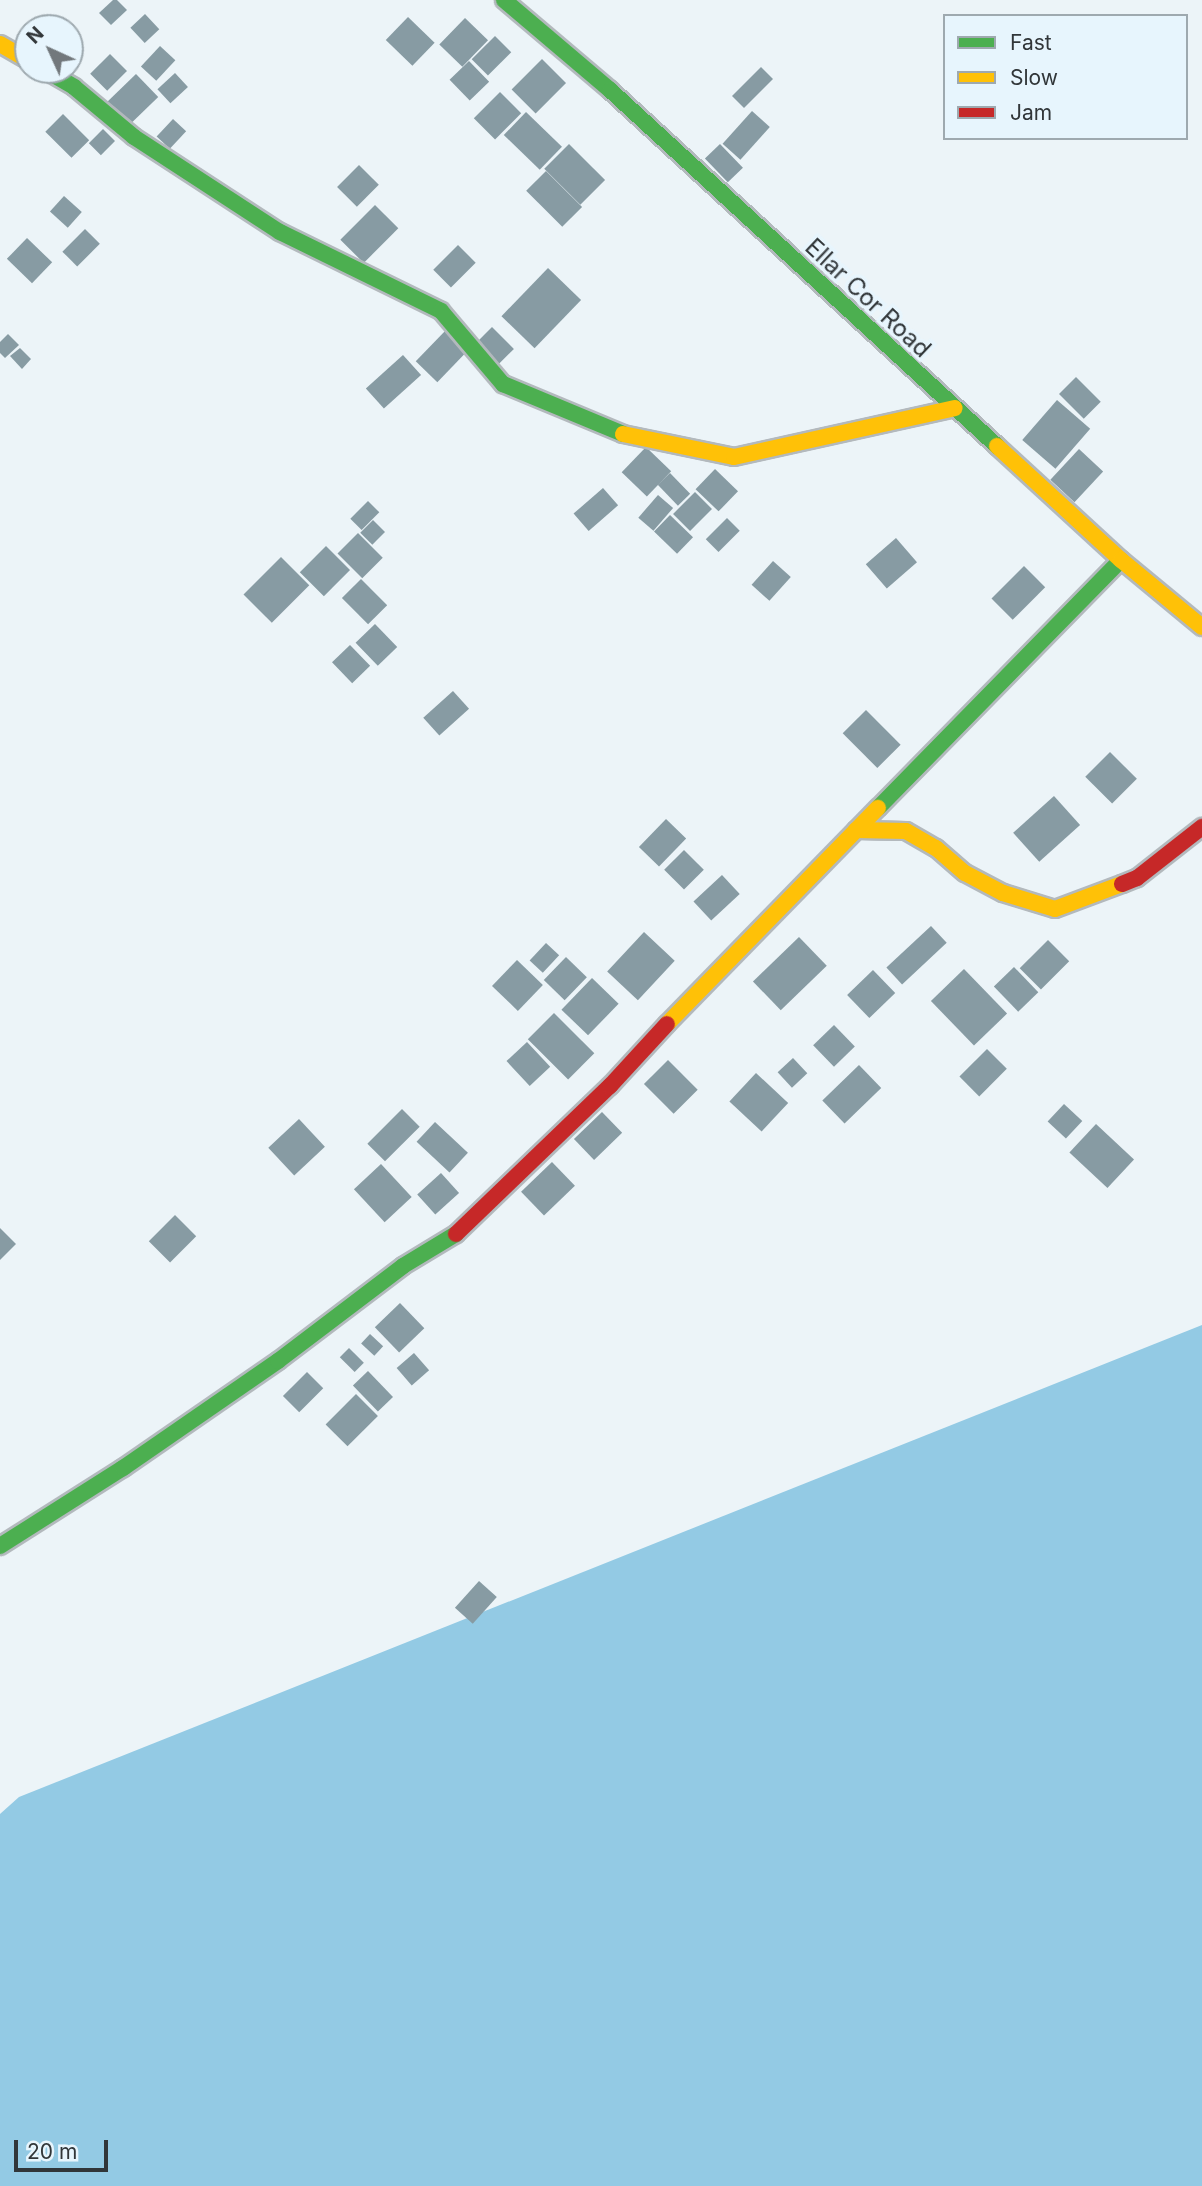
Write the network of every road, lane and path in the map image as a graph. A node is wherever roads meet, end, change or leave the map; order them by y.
1 (504, 0) edge
2 (69, 84) edge
3 (955, 408) junction
4 (1121, 560) junction
5 (1202, 627) edge
6 (1202, 827) edge
7 (856, 830) junction
8 (0, 1546) edge

1 - 3 street, Ellar Cor Road
2 - 3 street
3 - 4 street, Ellar Cor Road
4 - 5 street, Ellar Cor Road
4 - 7 street
6 - 7 street
7 - 8 street

